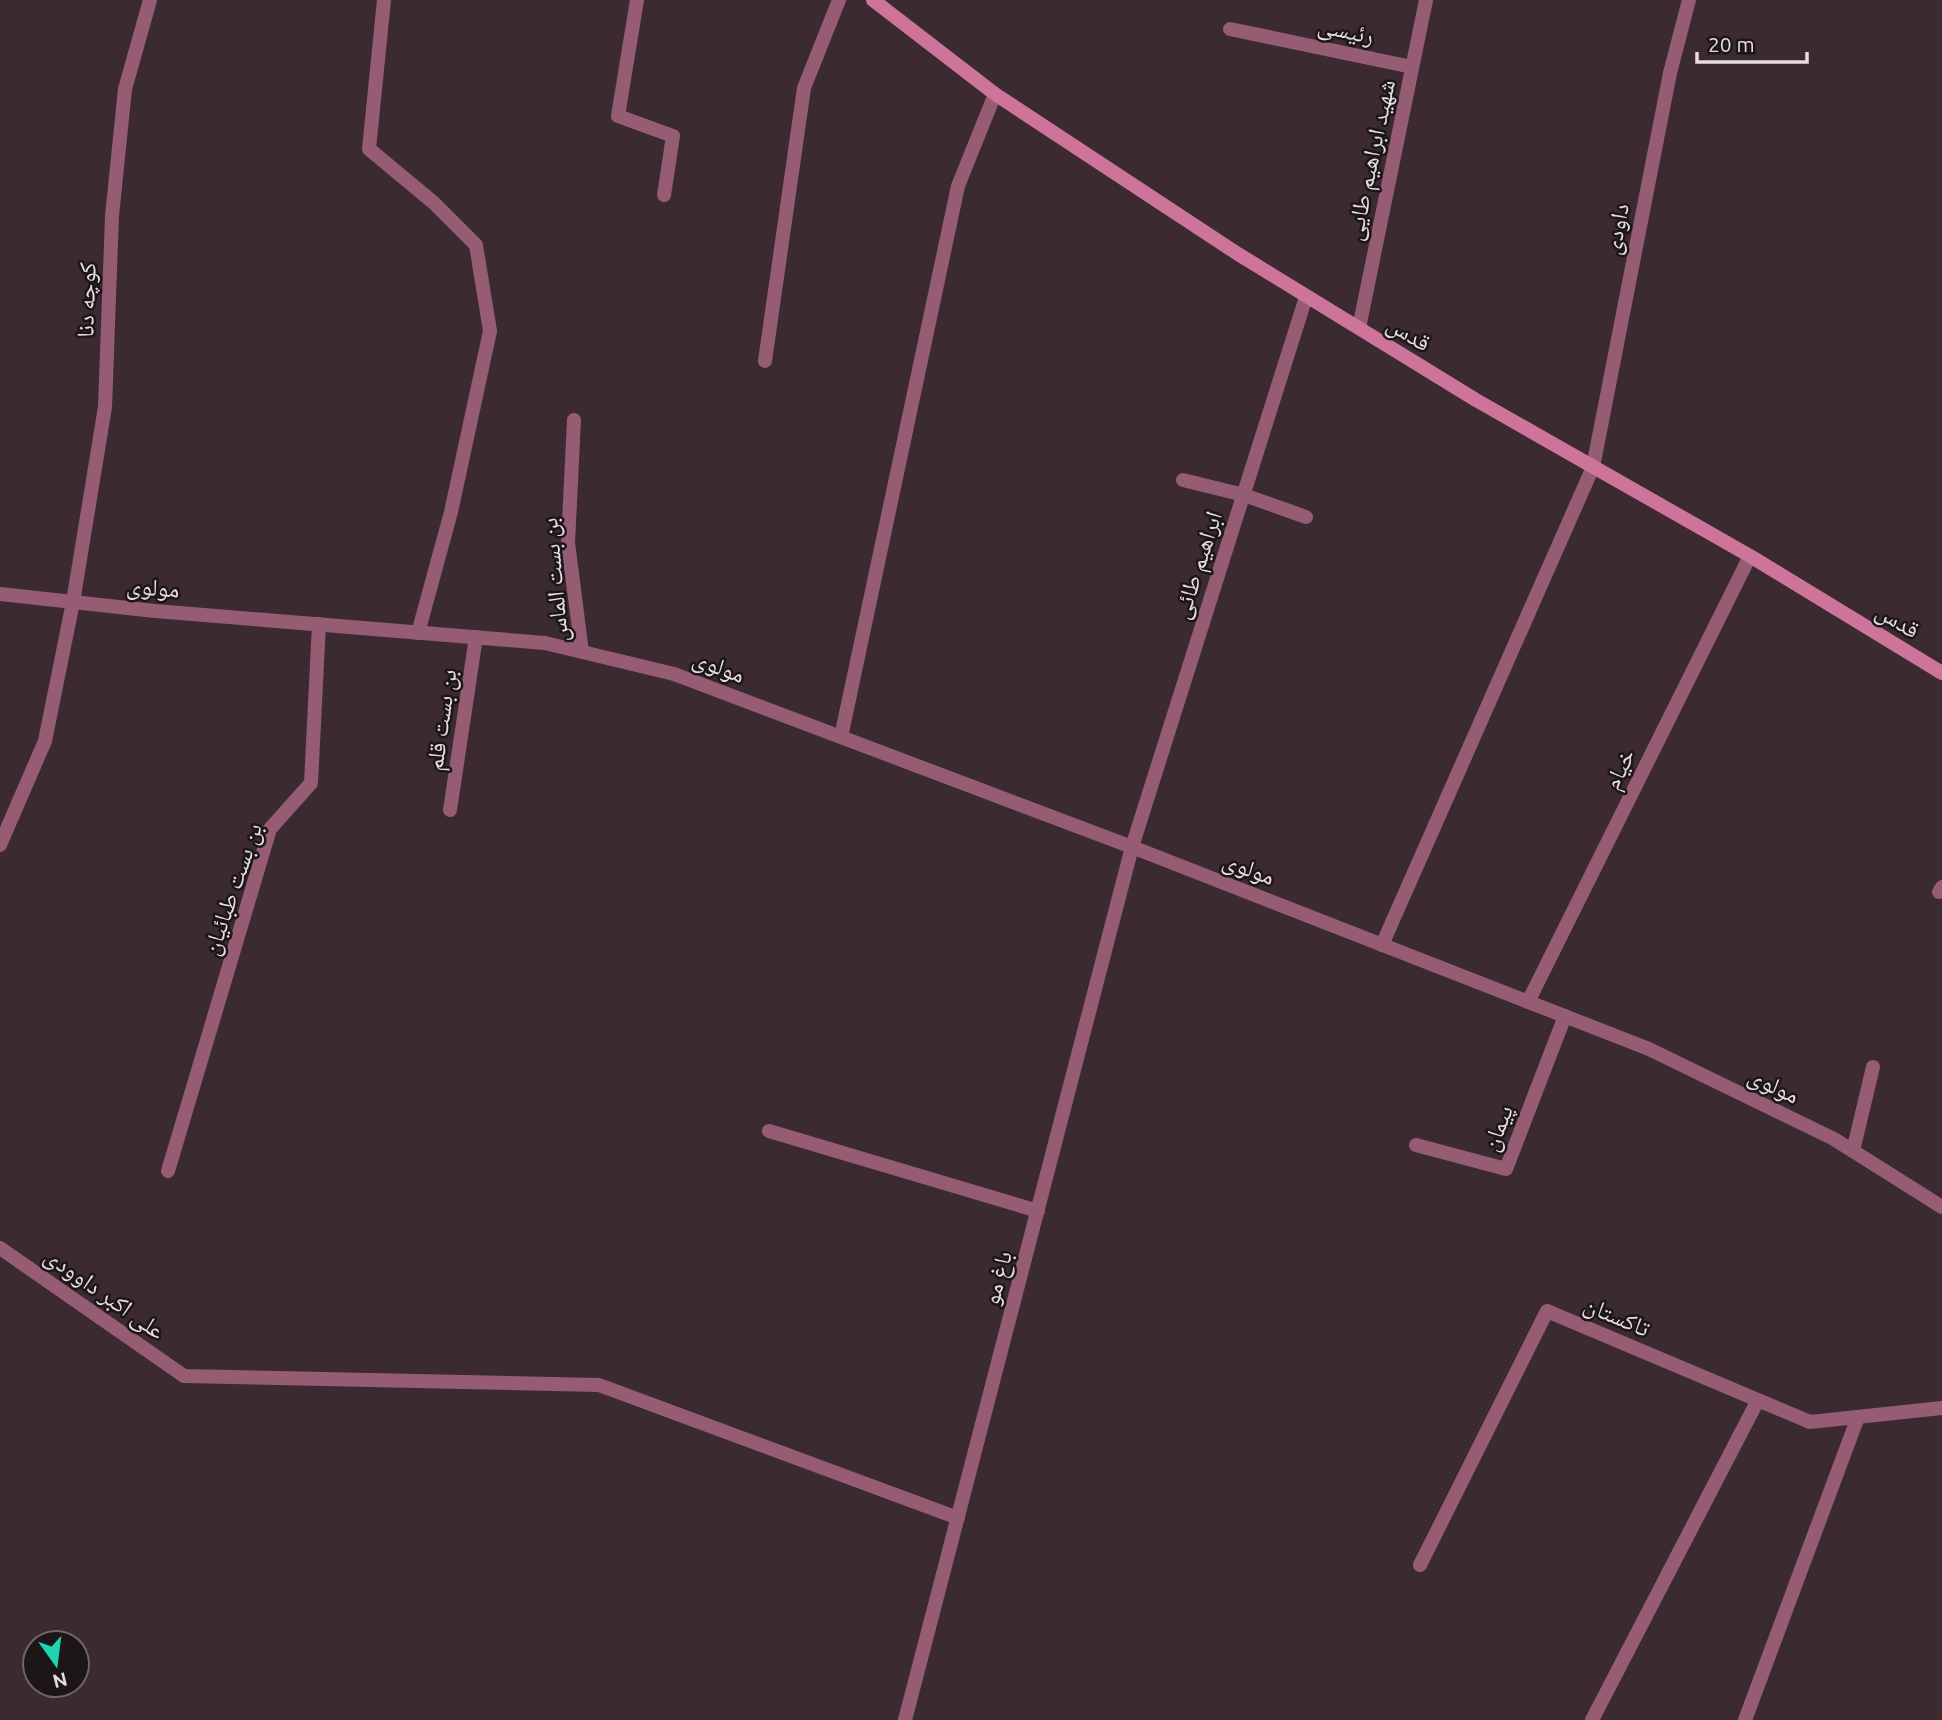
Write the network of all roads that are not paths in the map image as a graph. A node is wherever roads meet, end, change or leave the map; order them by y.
1 (150, 0) edge
2 (384, 0) edge
3 (637, 0) edge
4 (839, 0) edge
5 (873, 0) edge
6 (1426, 0) edge
7 (1689, 0) edge
8 (1230, 29) dead end
9 (1412, 67) junction
10 (995, 93) junction
11 (664, 195) dead end
12 (1306, 297) junction
13 (1359, 328) junction
14 (765, 361) dead end
15 (574, 420) dead end
16 (1593, 467) junction
17 (1183, 480) dead end
18 (1244, 495) junction
19 (1306, 517) dead end
20 (1750, 556) junction
21 (0, 594) edge
22 (73, 602) junction
23 (319, 624) junction
24 (418, 633) junction
25 (476, 637) junction
26 (582, 652) junction
27 (1942, 673) edge
28 (841, 737) junction
29 (450, 810) dead end
30 (0, 845) edge
31 (1132, 847) junction
32 (1382, 945) junction
33 (1528, 1002) junction
34 (1565, 1016) junction
35 (1873, 1067) dead end
36 (769, 1131) dead end
37 (1416, 1145) dead end
38 (1853, 1151) junction
39 (168, 1171) dead end
40 (1942, 1207) edge
41 (1038, 1211) junction
42 (0, 1248) edge
43 (1758, 1401) junction
44 (1942, 1408) edge
45 (1858, 1417) junction
46 (958, 1518) junction
47 (1420, 1566) dead end
48 (905, 1720) edge
49 (1592, 1720) edge
50 (1745, 1720) edge

1 - 22 street, کوچه دنا
2 - 24 street
3 - 11 street
4 - 14 street
5 - 10 main road, قدس
6 - 9 street, شهید ابراهیم طایی
7 - 16 street, داودی
8 - 9 street, رئیسی
9 - 13 street, شهید ابراهیم طایی
10 - 12 main road, قدس
10 - 28 street
12 - 13 main road, قدس
12 - 18 street, ابراهیم طائی
13 - 16 main road, قدس
15 - 26 street, بن بست الماس
16 - 20 main road, قدس
16 - 32 street
17 - 18 street
18 - 19 street
18 - 31 street, ابراهیم طائی
20 - 27 main road, قدس
20 - 33 street, خیام
21 - 22 street, مولوی
22 - 23 street, مولوی
22 - 30 street, کوچه دنا
23 - 24 street, مولوی
23 - 39 street, بن بست طبائیان
24 - 25 street, مولوی
25 - 26 street, مولوی
25 - 29 street, بن بست قلم
26 - 28 street, مولوی
28 - 31 street, مولوی
31 - 32 street, مولوی
31 - 41 street, باغ مو
32 - 33 street, مولوی
33 - 34 street, مولوی
34 - 37 street, پیمان
34 - 38 street, مولوی
35 - 38 street
36 - 41 street
38 - 40 street, مولوی
41 - 46 street, باغ مو
42 - 46 street, علی اکبر داوودی
43 - 45 street, تاکستان
43 - 47 street, تاکستان
43 - 49 street
44 - 45 street, تاکستان
45 - 50 street
46 - 48 street, باغ مو

